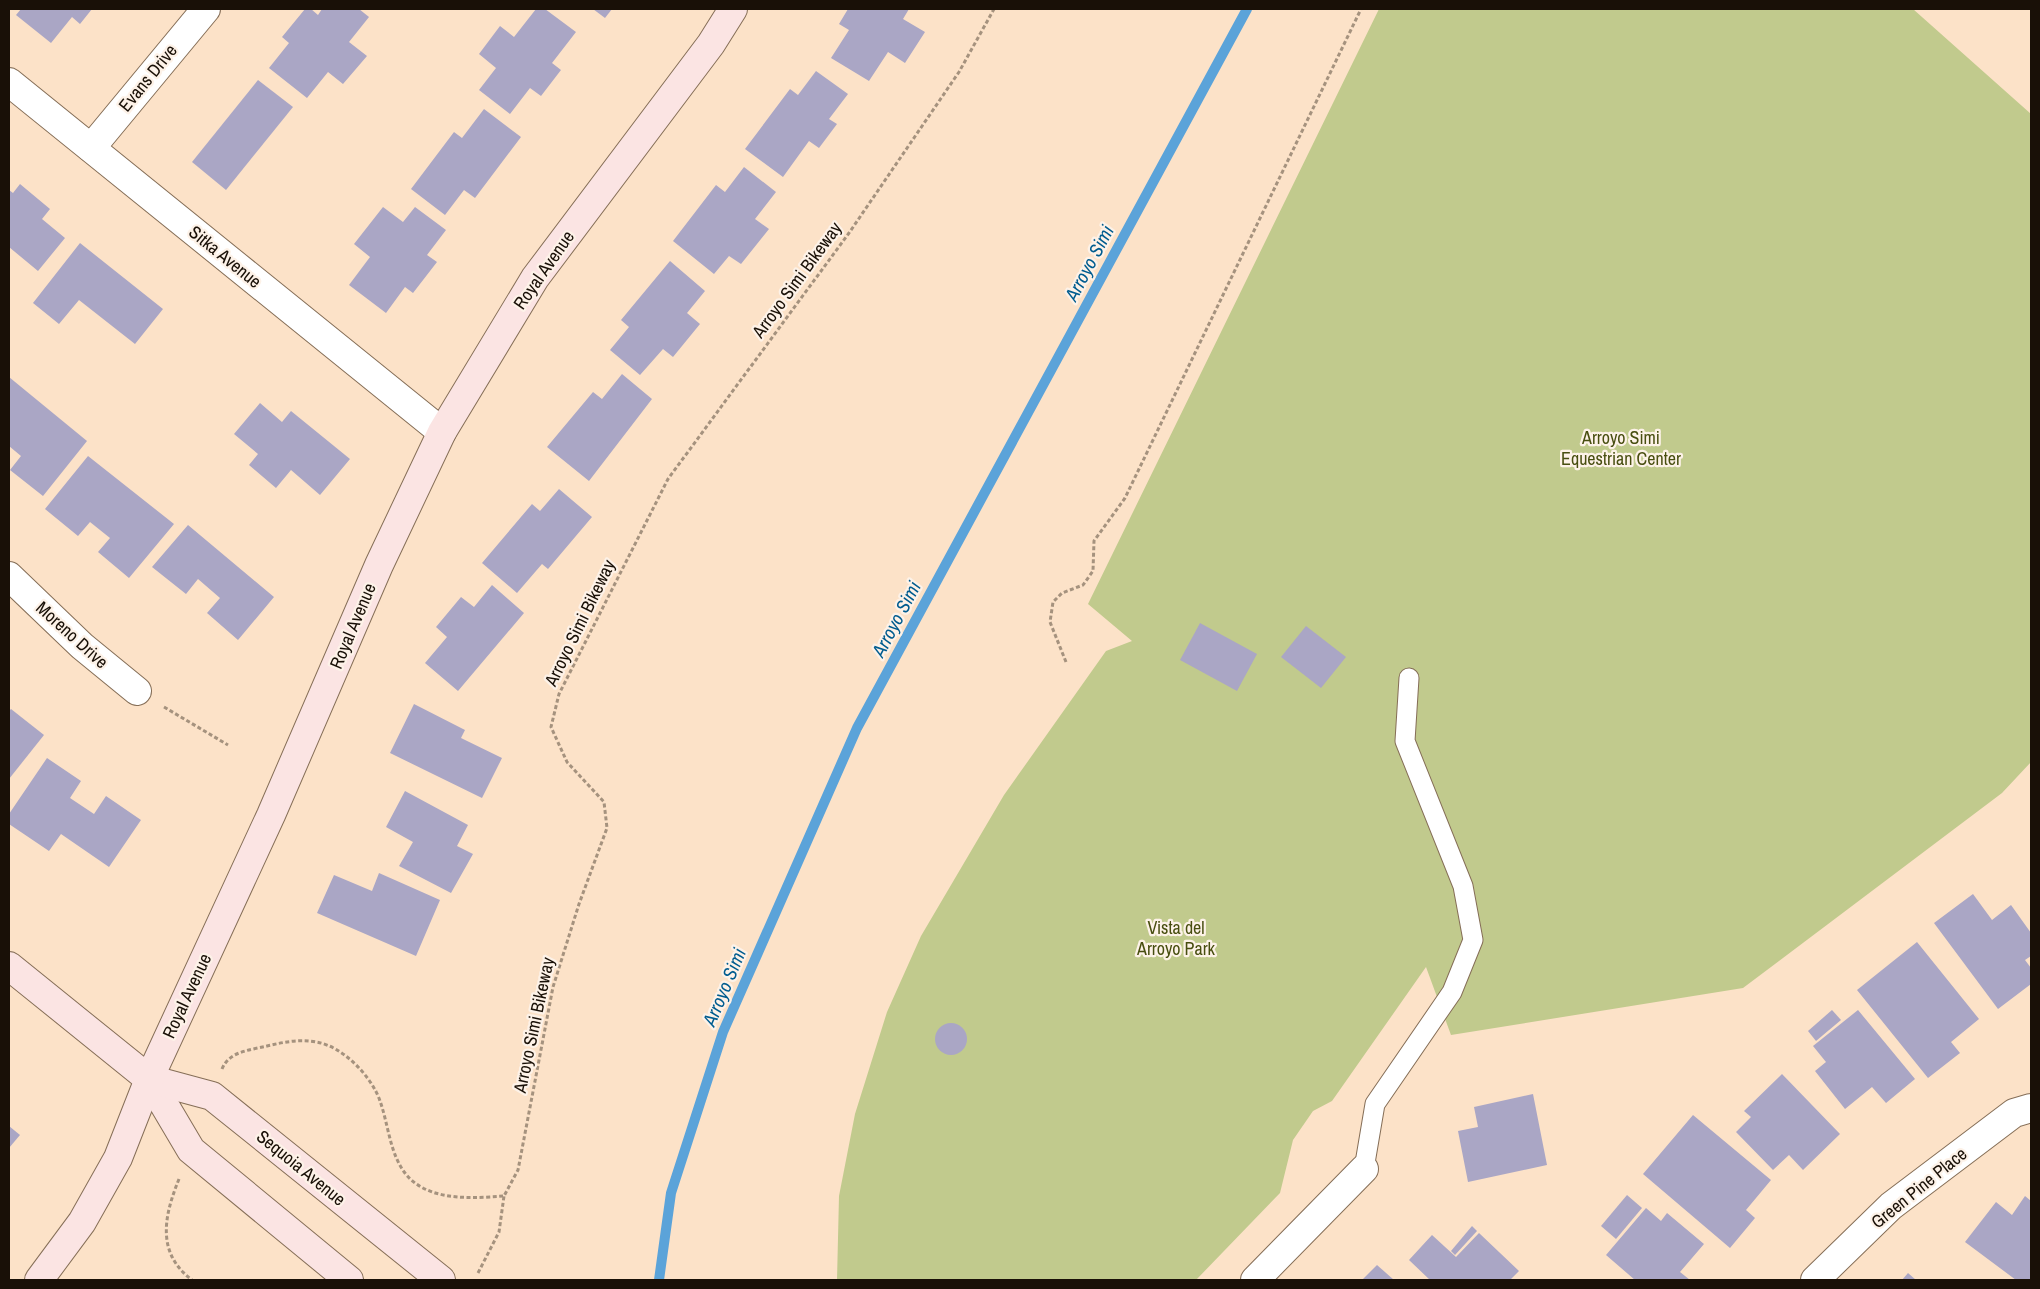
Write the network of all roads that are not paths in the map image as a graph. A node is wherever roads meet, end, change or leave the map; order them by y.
1 (206, 9) edge
2 (733, 9) edge
3 (9, 82) edge
4 (91, 148) junction
5 (442, 432) junction
6 (9, 576) edge
7 (1409, 678) dead end
8 (137, 691) road end
9 (9, 966) edge
10 (149, 1079) junction
11 (2031, 1108) edge
12 (1364, 1169) joint
13 (39, 1280) edge
14 (349, 1280) edge
15 (441, 1280) edge
16 (1255, 1280) edge
17 (1815, 1280) edge

1 - 4 street, Evans Drive
2 - 5 main road, Royal Avenue
3 - 4 street, Sitka Avenue
4 - 5 street, Sitka Avenue
5 - 10 main road, Royal Avenue
6 - 8 street, Moreno Drive
7 - 12 lane
9 - 10 main road, Sequoia Avenue
10 - 13 main road, Royal Avenue
10 - 14 main road, Sequoia Avenue
10 - 15 main road, Sequoia Avenue
11 - 17 street, Green Pine Place
12 - 16 street

